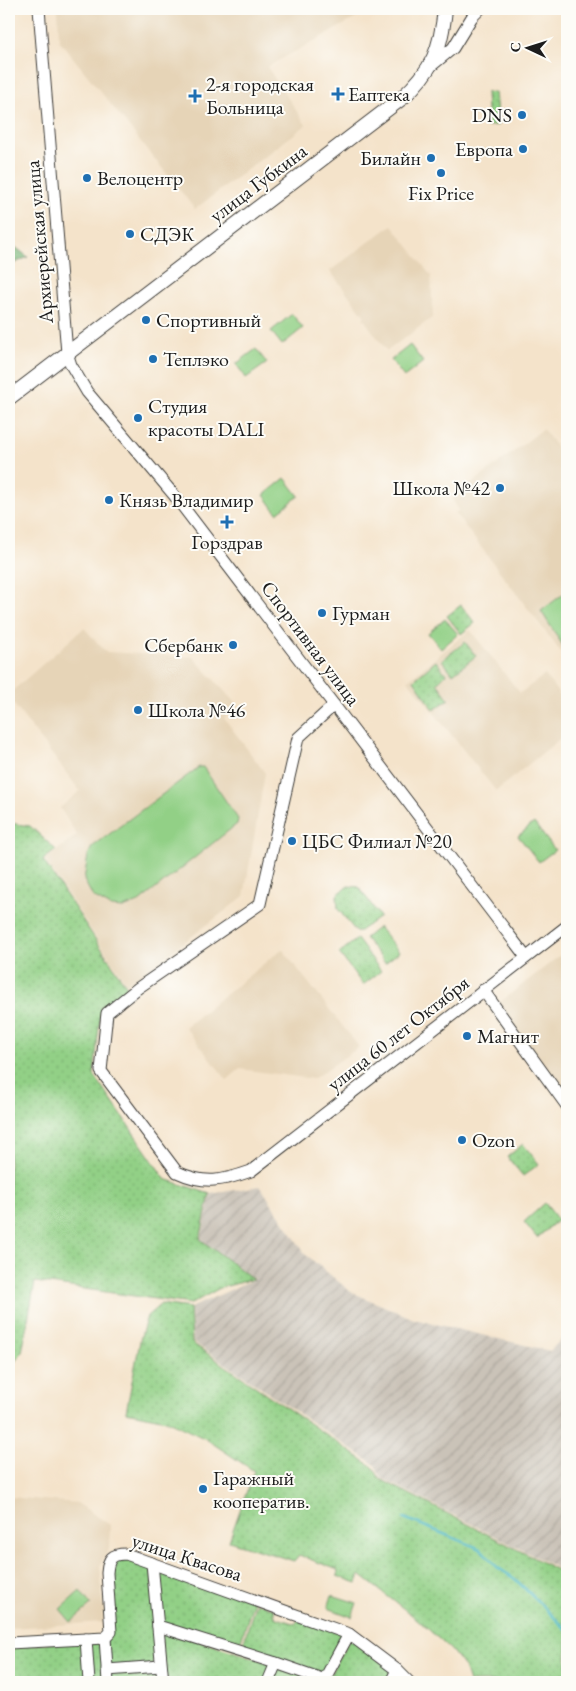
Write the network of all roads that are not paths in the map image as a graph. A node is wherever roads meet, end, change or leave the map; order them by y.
1 (39, 9) edge
2 (445, 9) edge
3 (480, 9) edge
4 (431, 66) junction
5 (67, 353) junction
6 (9, 398) edge
7 (334, 705) junction
8 (567, 926) edge
9 (526, 957) junction
10 (483, 990) junction
11 (567, 1106) edge
12 (152, 1563) junction
13 (158, 1626) junction
14 (349, 1634) junction
15 (105, 1638) junction
16 (86, 1639) junction
17 (9, 1644) edge
18 (276, 1663) junction
19 (161, 1666) junction
20 (107, 1670) junction
21 (397, 1670) junction
22 (324, 1681) edge
23 (90, 1682) edge
24 (108, 1682) edge
25 (165, 1682) edge
26 (268, 1682) edge
27 (391, 1682) edge
28 (409, 1682) edge

1 - 5 street, Архиерейская улица
2 - 4 main road, улица Губкина
3 - 4 street
4 - 5 main road, улица Губкина
5 - 6 main road, улица Губкина
5 - 7 street, Спортивная улица
7 - 9 street, Спортивная улица
7 - 10 street, улица 60 лет Октября
8 - 9 street, улица 60 лет Октября
9 - 10 street, улица 60 лет Октября
10 - 11 street
12 - 13 street
12 - 14 street, улица Квасова
12 - 15 street, улица Квасова
13 - 18 street
13 - 19 street
14 - 21 street, улица Квасова
14 - 22 street
15 - 16 street
15 - 20 street
16 - 17 street
16 - 23 street
18 - 22 street
18 - 26 street
19 - 20 street
19 - 25 street
20 - 24 street
21 - 27 street
21 - 28 street, улица Квасова

